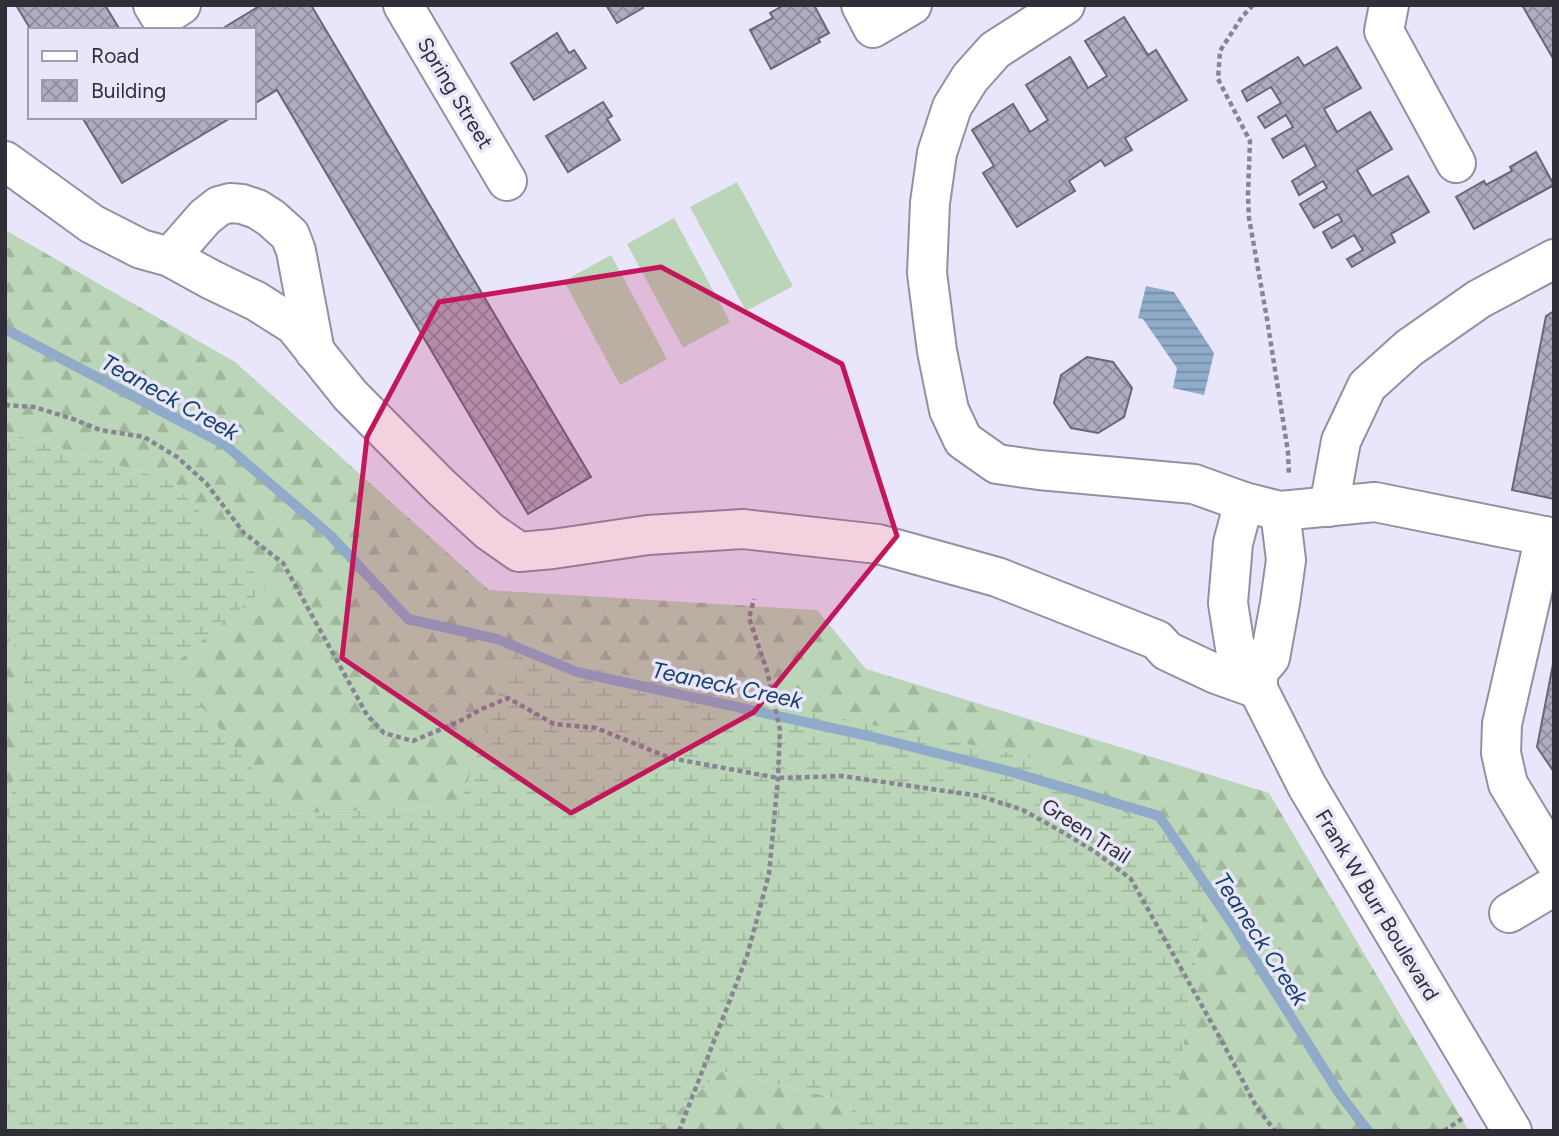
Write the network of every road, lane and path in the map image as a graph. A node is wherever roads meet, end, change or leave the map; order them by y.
1 (153, 5) edge
2 (181, 5) edge
3 (403, 5) edge
4 (912, 5) edge
5 (1065, 5) edge
6 (1252, 5) edge
7 (1389, 5) edge
8 (867, 16) edge
9 (5, 161) edge
10 (1456, 163) dead end
11 (508, 181) dead end
12 (170, 257) junction
13 (1554, 259) edge
14 (316, 352) junction
15 (5, 405) edge
16 (1329, 507) junction
17 (1272, 508) junction
18 (1549, 537) edge
19 (754, 599) dead end
20 (1258, 681) junction
21 (778, 778) junction
22 (1554, 860) edge
23 (1554, 886) edge
24 (1509, 913) dead end
25 (1463, 1118) dead end
26 (680, 1131) edge
27 (1275, 1131) edge
28 (1444, 1131) edge
29 (1512, 1131) edge

1 - 2 street
3 - 11 street, Spring Street
4 - 8 street
5 - 17 street
6 - 17 path
7 - 10 street
9 - 12 street
12 - 14 street
12 - 14 street
13 - 16 street
14 - 20 street
15 - 21 path, Green Trail
16 - 17 street
16 - 18 street
17 - 20 street
17 - 20 street, Frank W Burr Boulevard
18 - 22 street
19 - 21 path
20 - 29 street, Frank W Burr Boulevard
21 - 26 path
21 - 27 path, Green Trail
23 - 24 street
25 - 28 path

